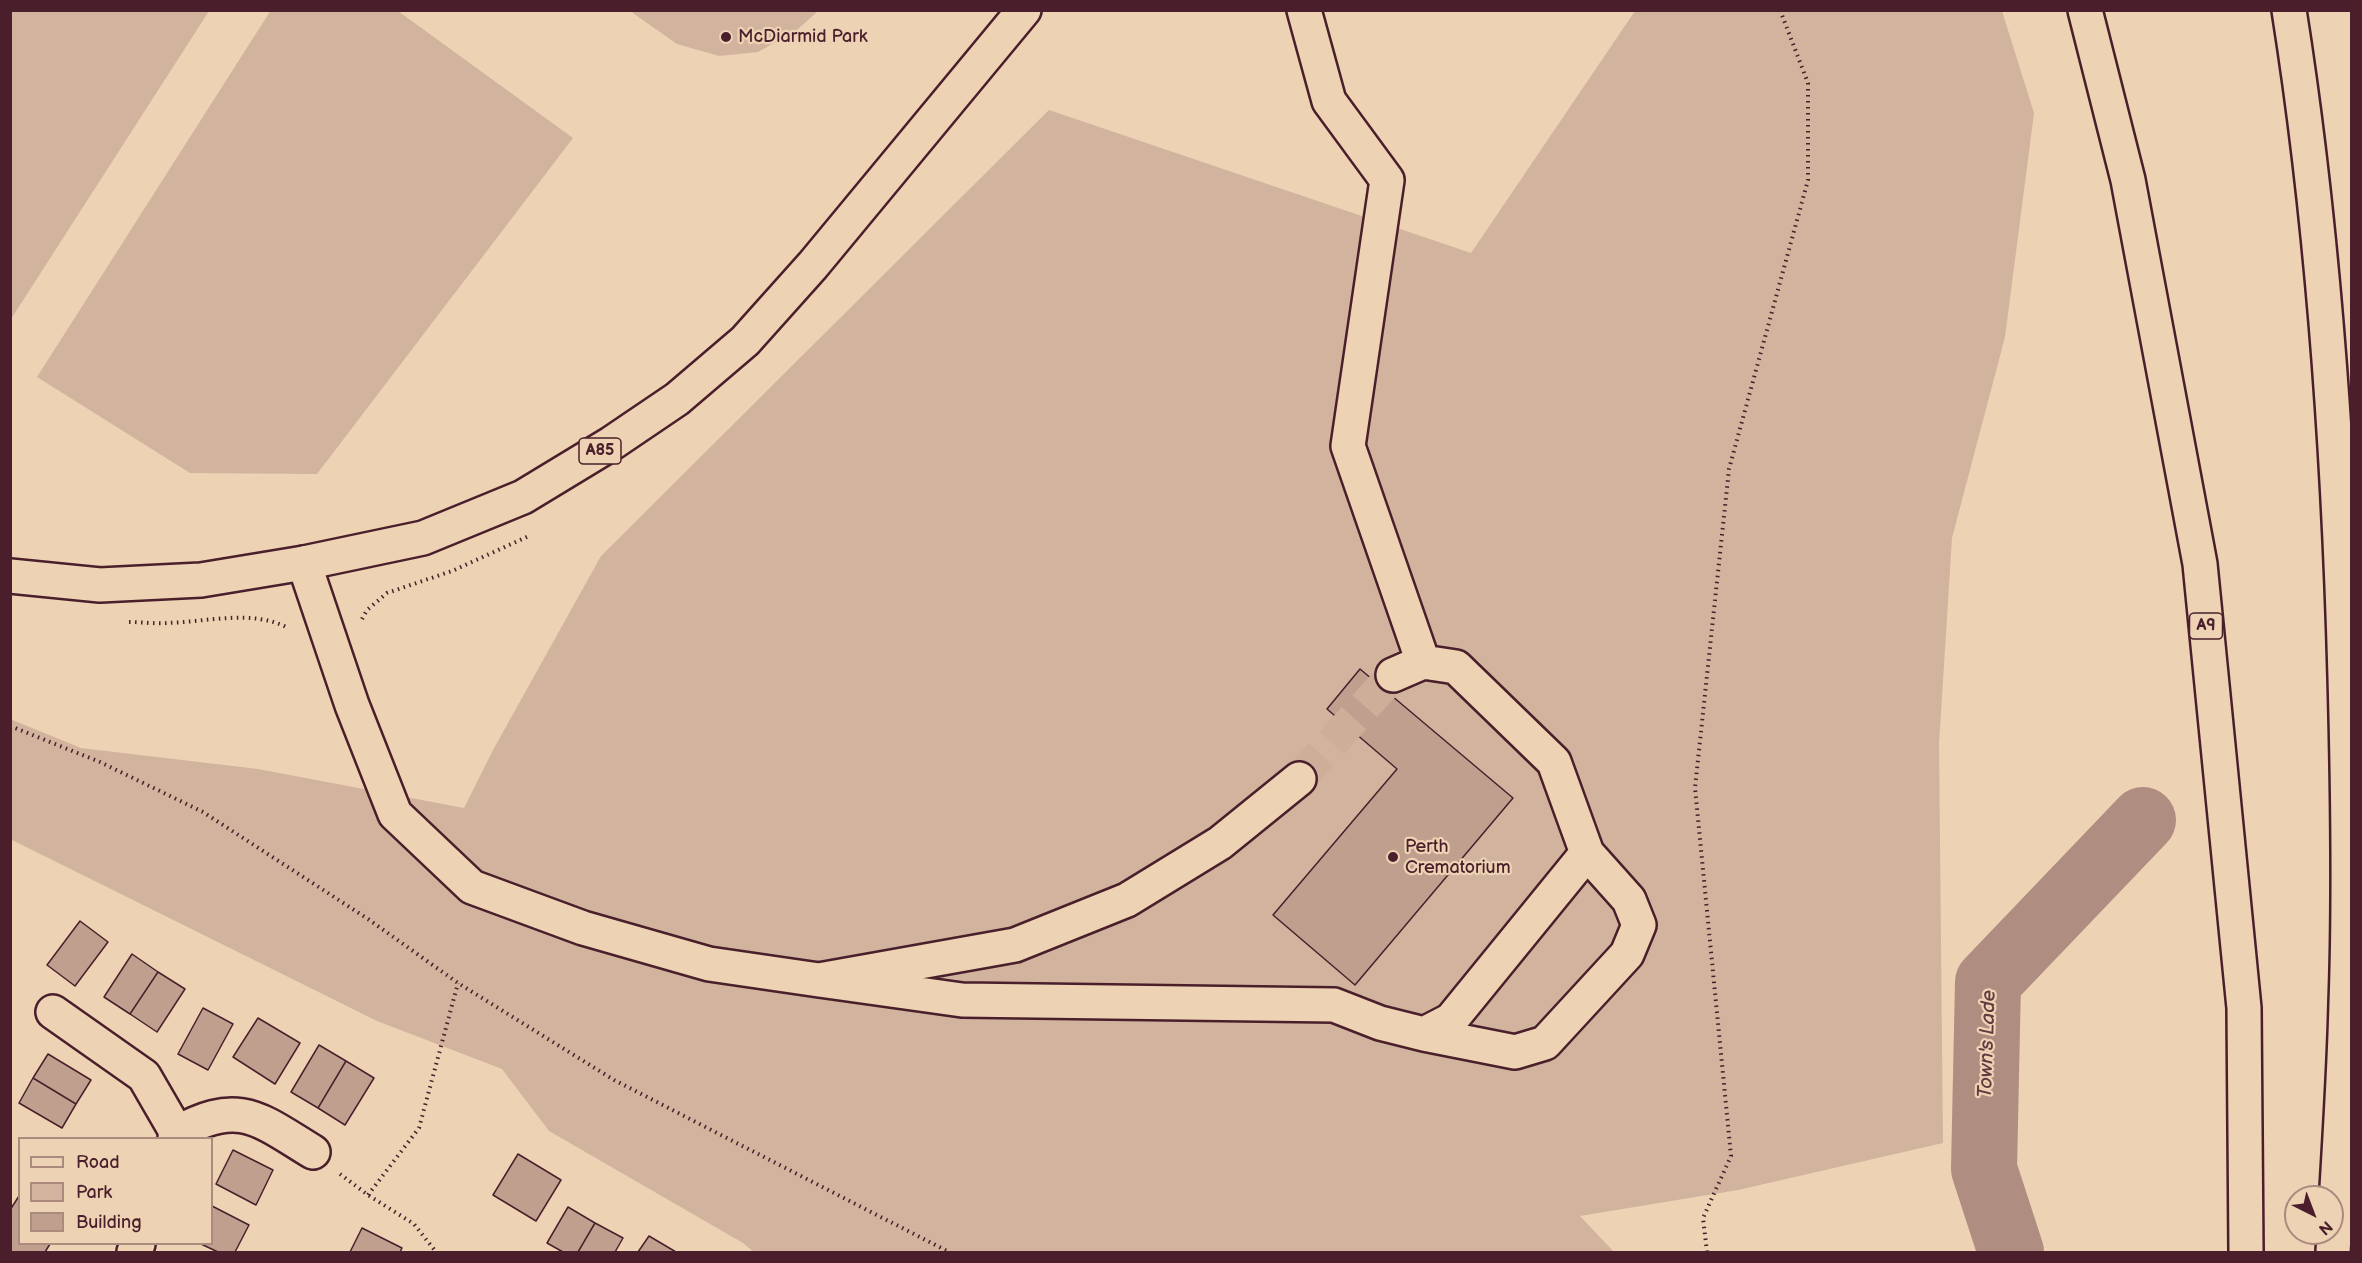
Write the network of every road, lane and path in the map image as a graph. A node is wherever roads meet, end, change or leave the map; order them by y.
1 (1024, 10) edge
2 (1305, 10) edge
3 (1780, 10) edge
4 (2085, 10) edge
5 (2289, 10) edge
6 (304, 563) junction
7 (10, 576) edge
8 (1423, 662) junction
9 (1393, 675) tunnel mouth
10 (10, 726) edge
11 (1299, 778) tunnel mouth
12 (1587, 853) junction
13 (819, 980) junction
14 (458, 983) junction
15 (53, 1012) dead end
16 (1424, 1034) junction
17 (176, 1136) edge
18 (313, 1152) joint
19 (368, 1195) junction
20 (436, 1252) edge
21 (949, 1252) edge
22 (1707, 1252) edge
23 (2246, 1252) edge
24 (2333, 1252) edge

1 - 6 main road, A85
2 - 8 main road
3 - 22 path
4 - 23 main road, A9
5 - 24 main road
6 - 7 main road, A85
6 - 13 main road
8 - 9 main road
8 - 12 main road
10 - 14 path
11 - 13 main road
12 - 16 main road
12 - 16 main road
13 - 16 main road
14 - 19 path
14 - 21 path
15 - 17 main road
17 - 18 main road
18 - 19 path
19 - 20 path

